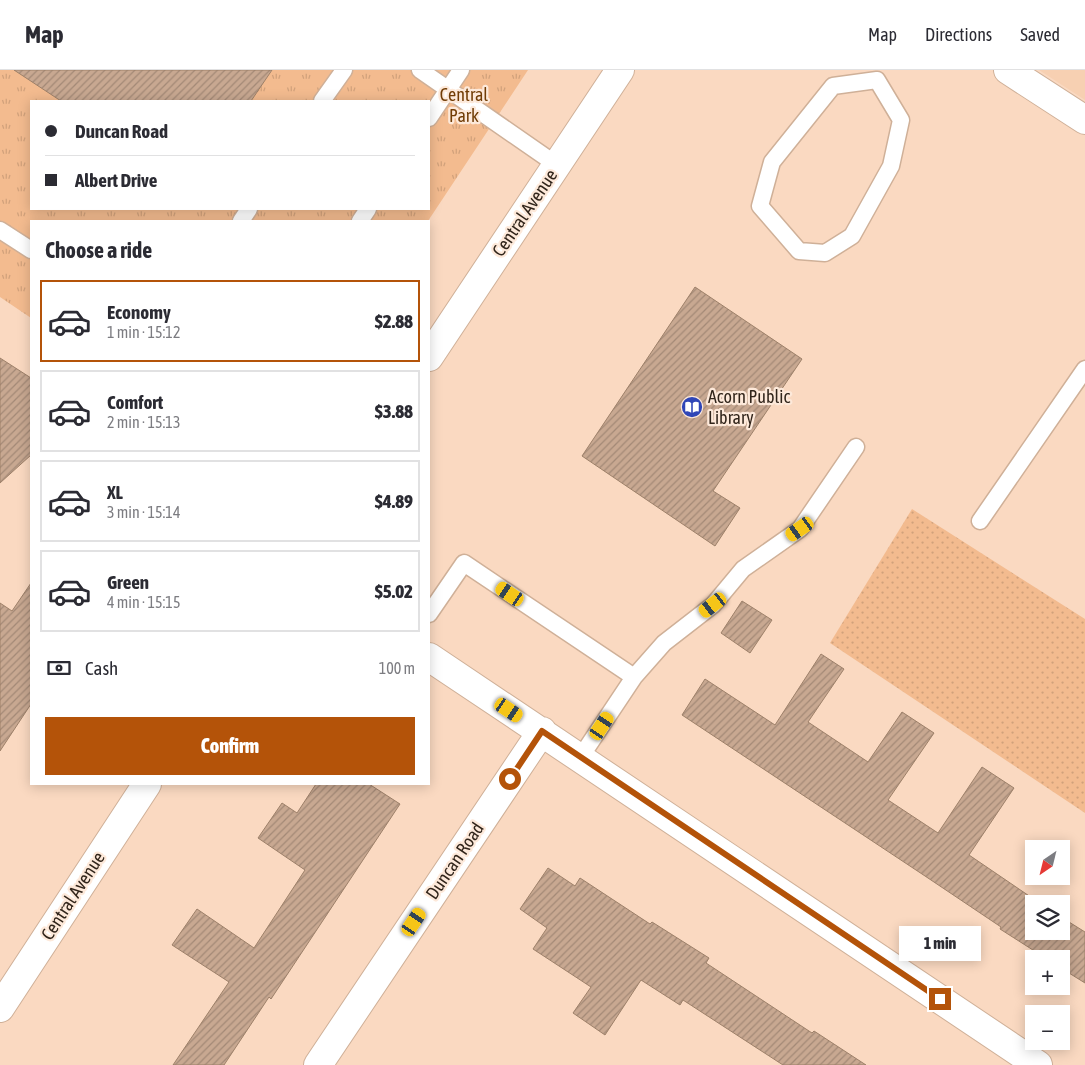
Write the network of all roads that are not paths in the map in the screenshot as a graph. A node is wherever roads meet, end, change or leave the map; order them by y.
1 (344, 70) edge
2 (420, 70) edge
3 (461, 70) edge
4 (620, 70) edge
5 (1008, 70) edge
6 (880, 75) edge
7 (448, 90) junction
8 (323, 100) edge
9 (430, 117) edge
10 (1085, 120) edge
11 (557, 165) junction
12 (0, 230) edge
13 (30, 249) edge
14 (430, 356) edge
15 (1085, 369) edge
16 (856, 447) dead end
17 (980, 521) dead end
18 (430, 613) edge
19 (430, 657) edge
20 (634, 677) junction
21 (542, 731) junction
22 (580, 758) junction
23 (146, 785) edge
24 (0, 1008) edge
25 (318, 1065) edge
26 (1038, 1065) edge

1 - 8 lane
2 - 7 lane
3 - 7 lane
4 - 11 street, Central Avenue
5 - 10 street
6 - 6 lane
7 - 9 lane
7 - 11 lane
11 - 14 street, Central Avenue
12 - 13 lane
15 - 17 lane
16 - 20 lane
18 - 20 lane
19 - 21 street
20 - 22 lane
21 - 22 street
21 - 25 street, Duncan Road
22 - 26 street
23 - 24 street, Central Avenue

